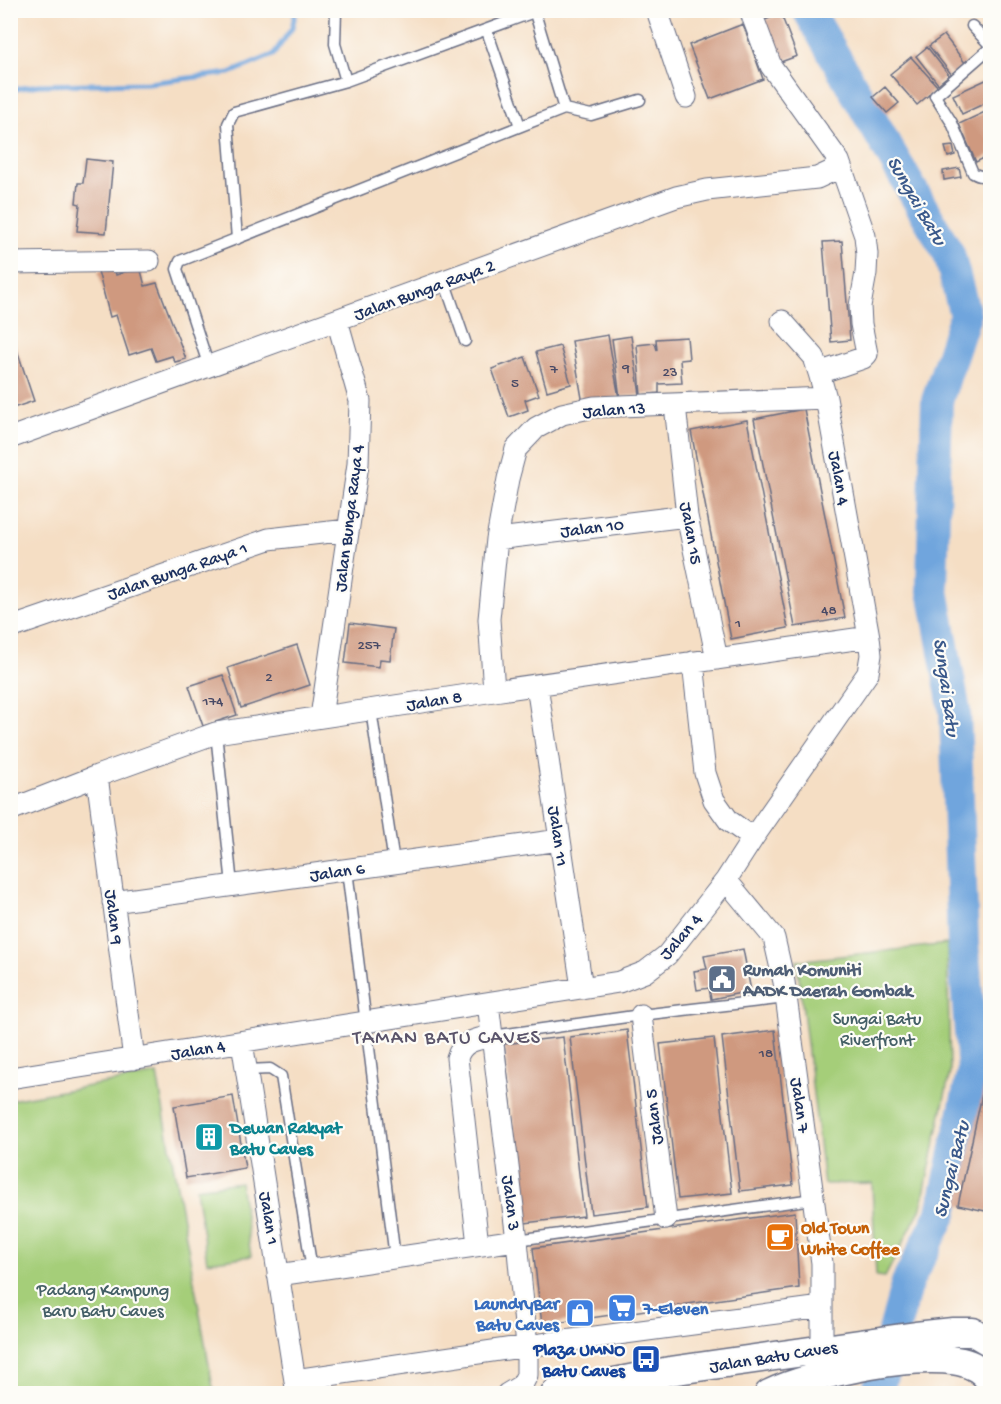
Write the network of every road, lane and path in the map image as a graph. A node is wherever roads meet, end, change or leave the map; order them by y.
1 (336, 10) edge
2 (657, 10) edge
3 (750, 10) edge
4 (534, 11) edge
5 (972, 26) dead end
6 (487, 30) junction
7 (990, 47) edge
8 (346, 81) junction
9 (686, 96) dead end
10 (640, 100) dead end
11 (564, 109) junction
12 (520, 126) junction
13 (839, 161) junction
14 (990, 173) edge
15 (237, 238) junction
16 (149, 261) dead end
17 (10, 263) edge
18 (445, 283) junction
19 (337, 320) junction
20 (782, 321) dead end
21 (465, 341) dead end
22 (209, 367) junction
23 (819, 373) junction
24 (826, 398) junction
25 (675, 405) junction
26 (10, 438) edge
27 (687, 516) junction
28 (348, 530) junction
29 (497, 539) junction
30 (10, 628) edge
31 (869, 638) junction
32 (717, 659) junction
33 (693, 662) junction
34 (537, 685) junction
35 (494, 691) junction
36 (371, 710) junction
37 (321, 717) junction
38 (216, 733) junction
39 (97, 776) junction
40 (10, 810) edge
41 (753, 838) junction
42 (560, 840) junction
43 (394, 863) junction
44 (347, 870) junction
45 (726, 880) junction
46 (232, 885) junction
47 (113, 902) junction
48 (582, 988) junction
49 (786, 998) junction
50 (488, 1003) junction
51 (641, 1015) junction
52 (365, 1022) junction
53 (492, 1036) junction
54 (242, 1042) junction
55 (134, 1059) junction
56 (247, 1070) junction
57 (10, 1078) edge
58 (813, 1199) junction
59 (666, 1219) junction
60 (517, 1240) junction
61 (478, 1245) junction
62 (395, 1258) junction
63 (312, 1270) junction
64 (278, 1275) junction
65 (822, 1307) junction
66 (990, 1342) edge
67 (527, 1346) junction
68 (830, 1355) junction
69 (670, 1371) junction
70 (990, 1381) edge
71 (296, 1387) edge
72 (771, 1393) edge
73 (507, 1394) edge
74 (555, 1394) edge
75 (634, 1394) edge

1 - 8 lane
2 - 9 street
3 - 13 street
4 - 6 lane
4 - 11 lane
5 - 7 lane
6 - 8 lane
6 - 12 lane
7 - 14 lane
8 - 15 lane
10 - 11 lane
11 - 12 lane
12 - 15 lane
13 - 18 street, Jalan Bunga Raya 2
13 - 23 street
15 - 22 lane
16 - 17 street
18 - 19 street, Jalan Bunga Raya 2
18 - 21 lane
19 - 22 street, Jalan Bunga Raya 2
19 - 28 street, Jalan Bunga Raya 4
20 - 23 street, Jalan 4
22 - 26 street, Jalan Bunga Raya 2
23 - 24 street, Jalan 4
24 - 25 street, Jalan 13
24 - 31 street, Jalan 4
25 - 27 street, Jalan 15
25 - 29 street, Jalan 13
27 - 29 street, Jalan 10
27 - 32 street, Jalan 15
28 - 30 street, Jalan Bunga Raya 1
28 - 37 street, Jalan Bunga Raya 4
29 - 35 street, Jalan 13
31 - 32 street, Jalan 8
31 - 41 street, Jalan 4
32 - 33 street, Jalan 8
33 - 34 street, Jalan 8
33 - 41 street
34 - 35 street, Jalan 8
34 - 42 street, Jalan 11
35 - 36 street, Jalan 8
36 - 37 street, Jalan 8
36 - 43 lane
37 - 38 street, Jalan 8
38 - 39 street, Jalan 8
38 - 46 lane
39 - 40 street, Jalan 8
39 - 47 street, Jalan 9
41 - 45 street, Jalan 4
42 - 43 street, Jalan 6
42 - 48 street, Jalan 11
43 - 44 street, Jalan 6
44 - 46 street, Jalan 6
44 - 52 lane
45 - 48 street, Jalan 4
45 - 49 street, Jalan 7
46 - 47 street, Jalan 6
47 - 55 street, Jalan 9
48 - 50 street, Jalan 4
49 - 51 lane
49 - 58 street, Jalan 7
50 - 52 street, Jalan 4
50 - 53 street, Jalan 3
51 - 53 lane
51 - 59 street, Jalan 5
52 - 54 street, Jalan 4
52 - 62 lane
53 - 60 street, Jalan 3
53 - 61 street
54 - 55 street, Jalan 4
54 - 56 street, Jalan 1
55 - 57 street, Jalan 4
56 - 63 lane
56 - 64 street, Jalan 1
58 - 59 lane
58 - 65 street, Jalan 7
59 - 60 lane
60 - 61 street
60 - 67 street, Jalan 3
61 - 62 street
62 - 63 street
63 - 64 street
64 - 71 street, Jalan 1
65 - 67 street
65 - 68 street, Jalan 7
66 - 68 main road, Jalan Batu Caves
67 - 71 street
67 - 73 street, Jalan 3
68 - 69 main road, Jalan Batu Caves
68 - 70 main road, Jalan Batu Caves
68 - 72 main road, Jalan Batu Caves
69 - 74 main road, Jalan Batu Caves
69 - 75 main road

